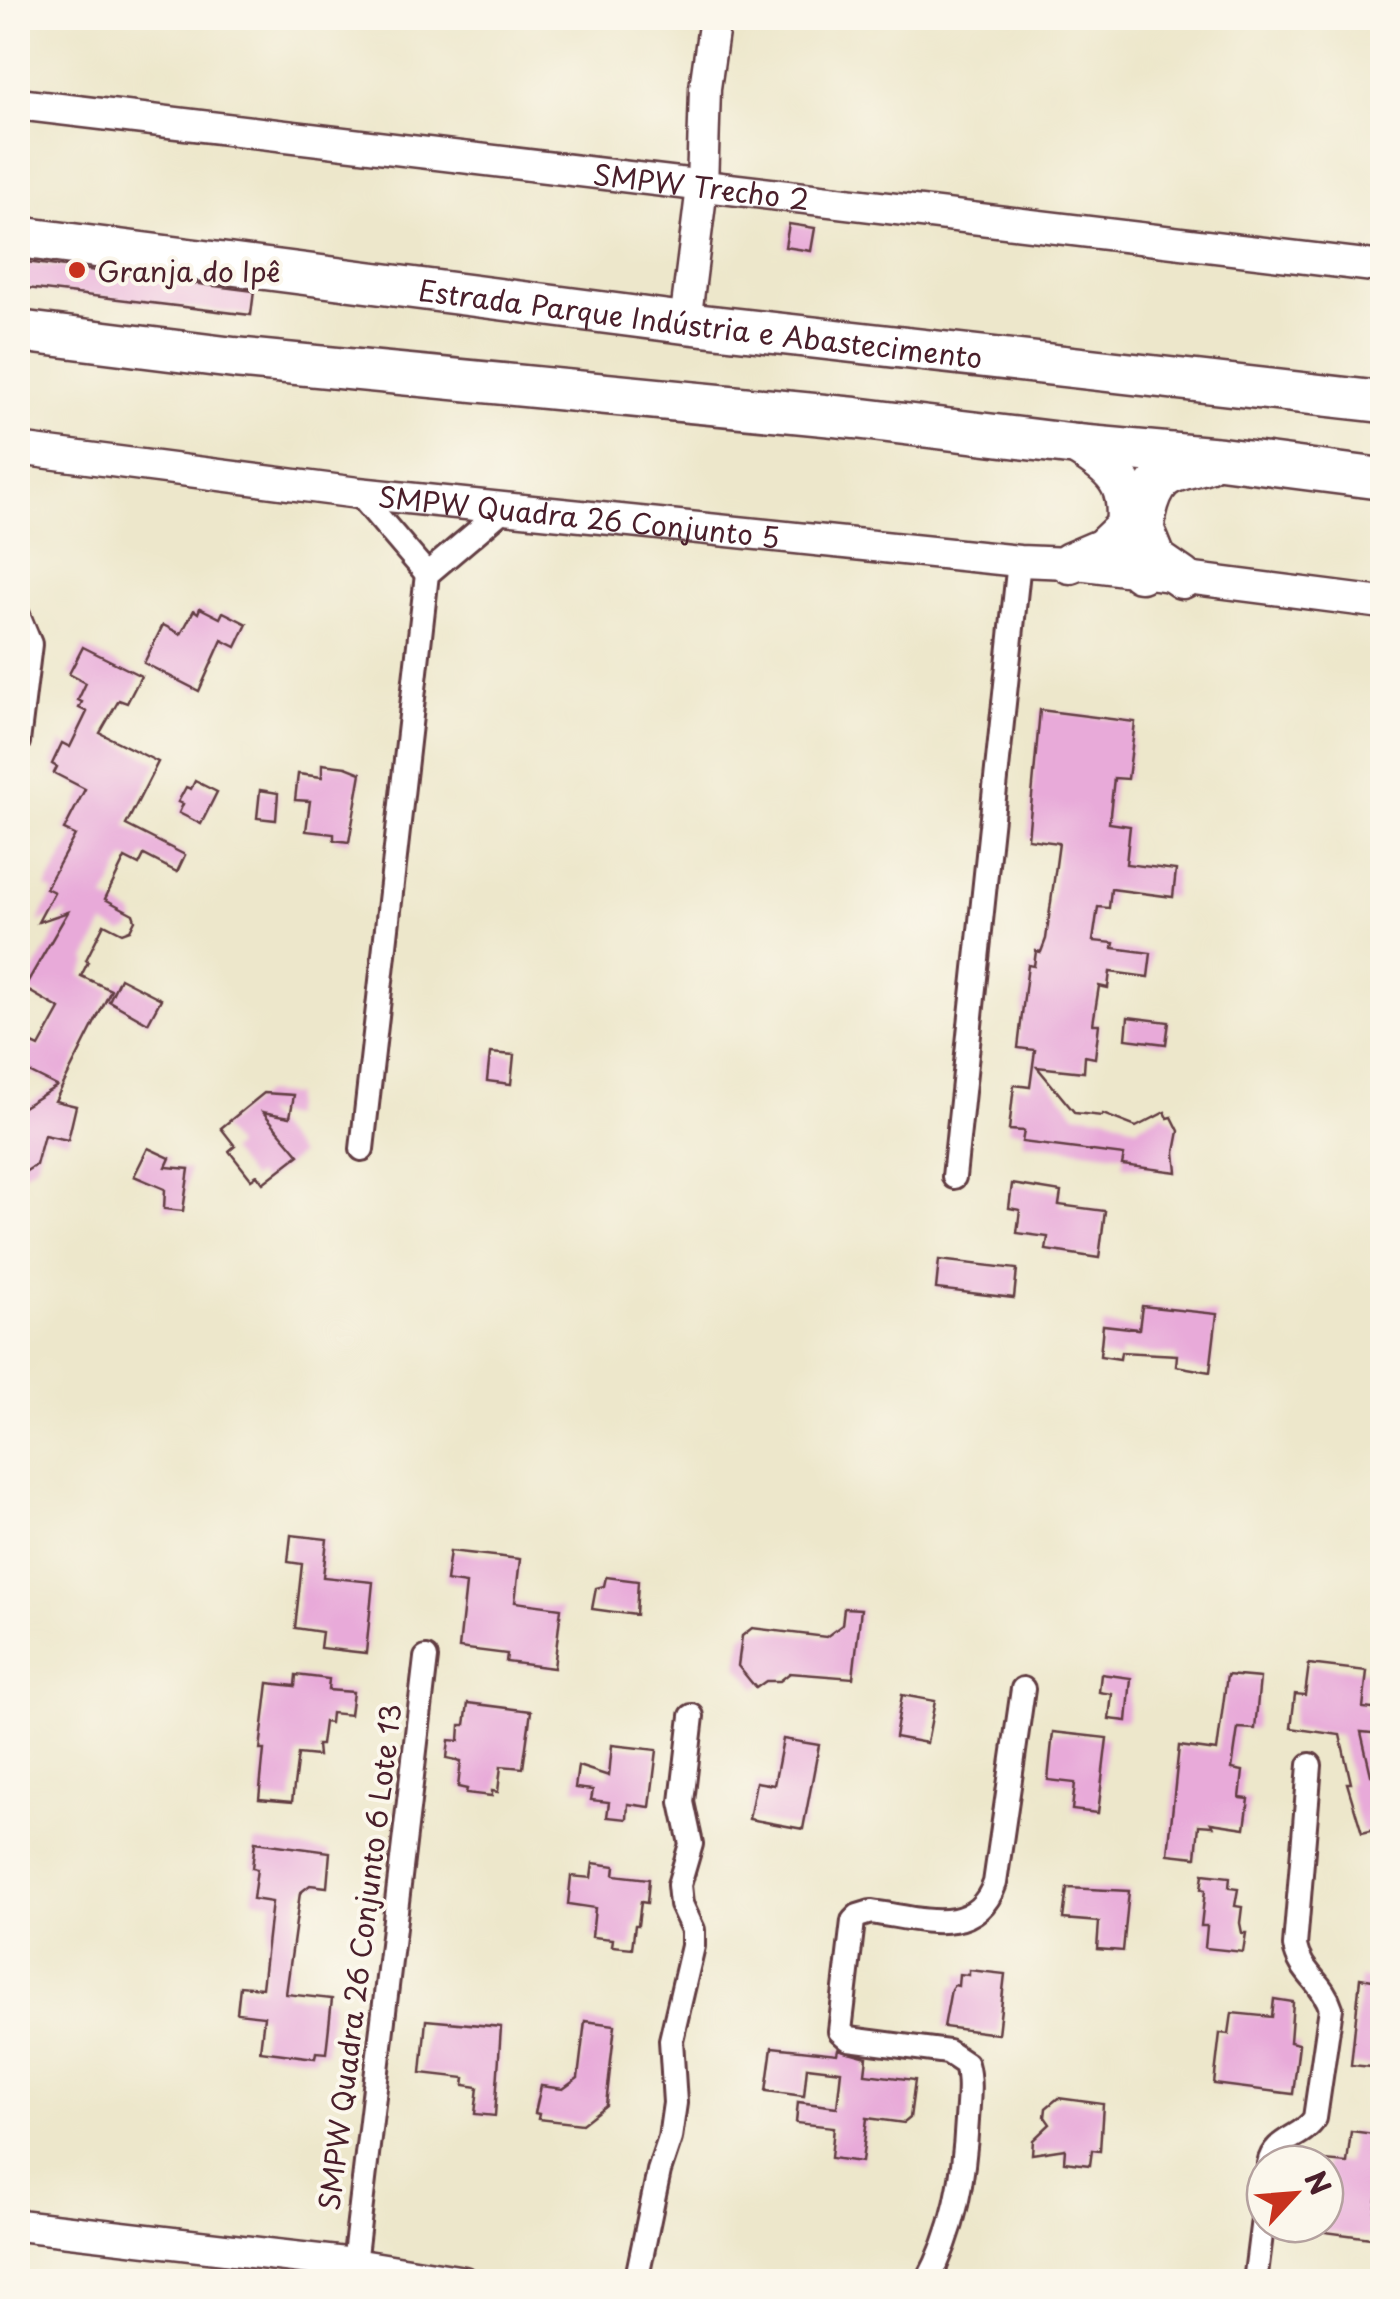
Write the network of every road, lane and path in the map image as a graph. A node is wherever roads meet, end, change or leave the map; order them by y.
1 (715, 18) edge
2 (18, 104) edge
3 (702, 187) junction
4 (18, 237) edge
5 (1382, 267) edge
6 (685, 323) junction
7 (18, 331) edge
8 (1382, 374) edge
9 (1364, 400) edge
10 (1077, 445) junction
11 (20, 452) edge
12 (1221, 458) junction
13 (1382, 479) edge
14 (358, 493) junction
15 (505, 508) junction
16 (1136, 530) junction
17 (1019, 561) junction
18 (1070, 563) junction
19 (1130, 571) junction
20 (426, 574) junction
21 (1182, 578) junction
22 (1382, 603) edge
23 (18, 616) edge
24 (18, 742) edge
25 (362, 1148) dead end
26 (954, 1177) dead end
27 (426, 1658) dead end
28 (1024, 1689) dead end
29 (692, 1716) dead end
30 (1310, 1765) dead end
31 (1279, 2144) edge
32 (18, 2224) edge
33 (1260, 2244) edge
34 (354, 2264) junction
35 (464, 2282) edge
36 (636, 2282) edge
37 (927, 2282) edge
38 (1256, 2282) edge

1 - 3 street
2 - 3 street, SMPW Trecho 2
3 - 5 street, SMPW Trecho 2
3 - 6 street
4 - 6 highway, Estrada Parque Indústria e Abastecimento
6 - 9 highway, Estrada Parque Indústria e Abastecimento
7 - 10 highway
8 - 9 highway
10 - 12 highway
10 - 16 highway
11 - 14 street, SMPW Quadra 26 Conjunto 5
12 - 13 highway
12 - 16 highway
14 - 15 street, SMPW Quadra 26 Conjunto 5
14 - 20 street
15 - 17 street, SMPW Quadra 26 Conjunto 5
15 - 20 street
16 - 18 highway
16 - 19 highway
16 - 21 highway
17 - 18 street, SMPW Quadra 26 Conjunto 5
17 - 26 street
18 - 19 street, SMPW Quadra 26 Conjunto 5
19 - 21 street, SMPW Quadra 26 Conjunto 5
20 - 25 street
21 - 22 street, SMPW Quadra 26 Conjunto 5
23 - 24 street
27 - 34 street, SMPW Quadra 26 Conjunto 6 Lote 13
28 - 37 street
29 - 36 street
30 - 31 street
32 - 34 street
33 - 38 street
34 - 35 street

